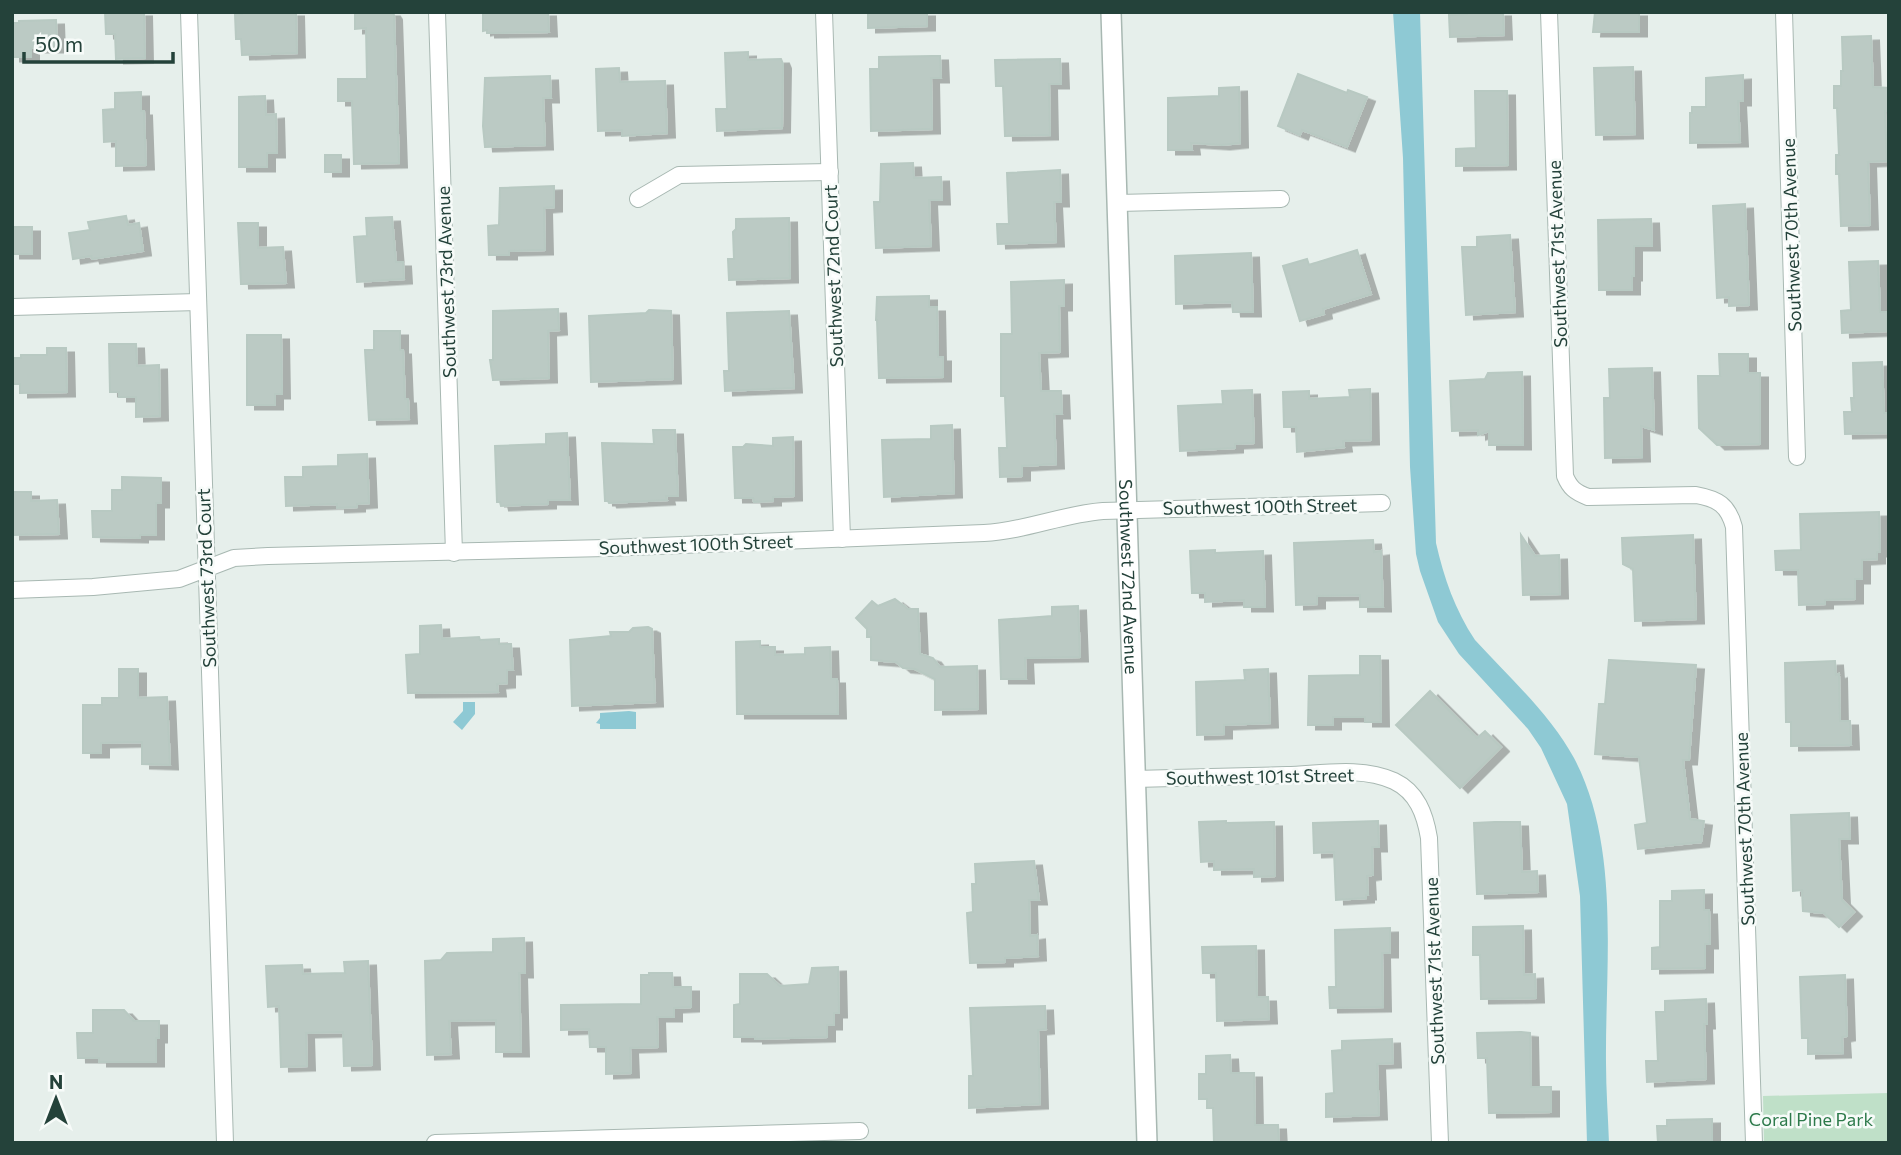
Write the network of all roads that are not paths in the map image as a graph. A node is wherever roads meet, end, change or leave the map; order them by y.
1 (189, 12) edge
2 (437, 12) edge
3 (824, 12) edge
4 (1111, 12) edge
5 (1549, 12) edge
6 (1784, 12) edge
7 (830, 172) junction
8 (638, 199) dead end
9 (1282, 199) dead end
10 (1118, 203) junction
11 (198, 302) junction
12 (12, 307) edge
13 (1797, 457) dead end
14 (1382, 502) dead end
15 (1128, 509) junction
16 (1731, 515) joint
17 (842, 539) junction
18 (454, 552) junction
19 (206, 568) junction
20 (12, 590) edge
21 (1135, 779) junction
22 (1417, 801) joint
23 (860, 1132) dead end
24 (225, 1143) edge
25 (435, 1143) edge
26 (1147, 1143) edge
27 (1440, 1143) edge
28 (1754, 1143) edge

1 - 11 street, Southwest 73rd Court
2 - 18 street, Southwest 73rd Avenue
3 - 7 street, Southwest 72nd Court
4 - 10 street, Southwest 72nd Avenue
5 - 16 street, Southwest 71st Avenue
6 - 13 street, Southwest 70th Avenue
7 - 8 street
7 - 17 street, Southwest 72nd Court
9 - 10 street
10 - 15 street, Southwest 72nd Avenue
11 - 12 street
11 - 19 street, Southwest 73rd Court
14 - 15 street, Southwest 100th Street
15 - 17 street, Southwest 100th Street
15 - 21 street, Southwest 72nd Avenue
16 - 28 street, Southwest 70th Avenue
17 - 18 street, Southwest 100th Street
18 - 19 street, Southwest 100th Street
19 - 20 street, Southwest 100th Street
19 - 24 street, Southwest 73rd Court
21 - 22 street, Southwest 101st Street
21 - 26 street, Southwest 72nd Avenue
22 - 27 street, Southwest 71st Avenue
23 - 25 street

